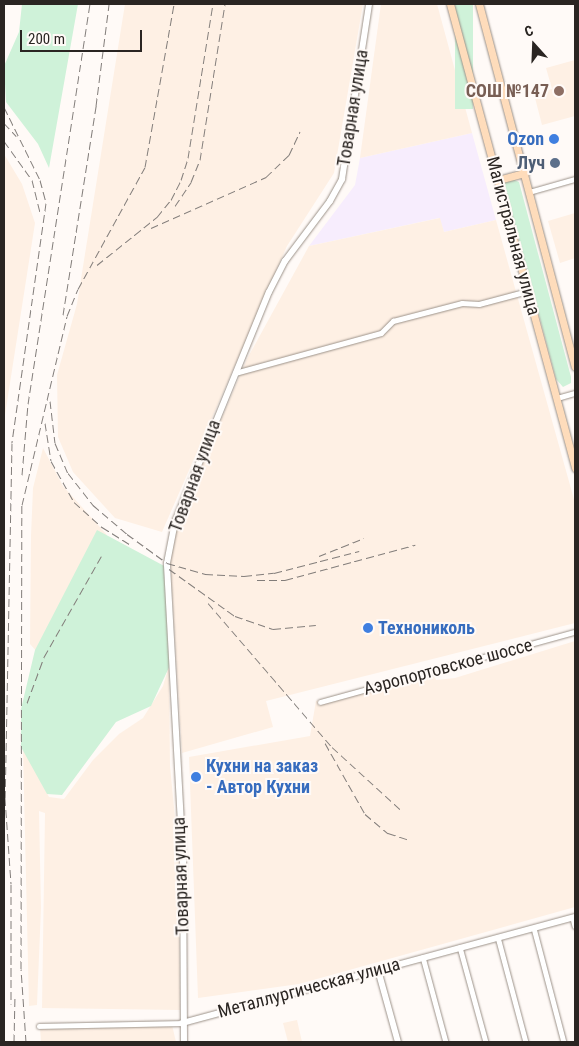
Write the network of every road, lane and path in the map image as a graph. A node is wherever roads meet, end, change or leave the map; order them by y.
1 (370, 4) edge
2 (450, 4) edge
3 (479, 4) edge
4 (525, 174) junction
5 (575, 179) edge
6 (498, 180) junction
7 (529, 192) junction
8 (528, 291) junction
9 (575, 367) edge
10 (235, 372) junction
11 (575, 393) edge
12 (557, 398) junction
13 (575, 468) edge
14 (575, 632) edge
15 (320, 702) dead end
16 (574, 917) edge
17 (575, 926) edge
18 (534, 928) junction
19 (498, 937) junction
20 (460, 947) junction
21 (423, 957) junction
22 (378, 970) junction
23 (182, 1023) junction
24 (39, 1026) dead end
25 (184, 1042) edge
26 (398, 1042) edge
27 (446, 1042) edge
28 (486, 1042) edge
29 (526, 1042) edge
30 (564, 1042) edge

1 - 10 street, Товарная улица
2 - 6 main road, Магистральная улица
3 - 4 main road, Магистральная улица
4 - 6 main road
4 - 7 main road, Магистральная улица
5 - 7 street
6 - 8 main road, Магистральная улица
7 - 9 main road, Магистральная улица
8 - 10 street
8 - 12 main road, Магистральная улица
10 - 23 street, Товарная улица
11 - 12 street
12 - 13 main road, Магистральная улица
14 - 15 street, Аэропортовское шоссе
16 - 17 street
16 - 18 street, Металлургическая улица
18 - 19 street, Металлургическая улица
18 - 30 street
19 - 20 street, Металлургическая улица
19 - 29 street
20 - 21 street, Металлургическая улица
20 - 28 street
21 - 22 street, Металлургическая улица
21 - 27 street
22 - 23 street, Металлургическая улица
22 - 26 street
23 - 24 street, Металлургическая улица
23 - 25 street, Товарная улица

